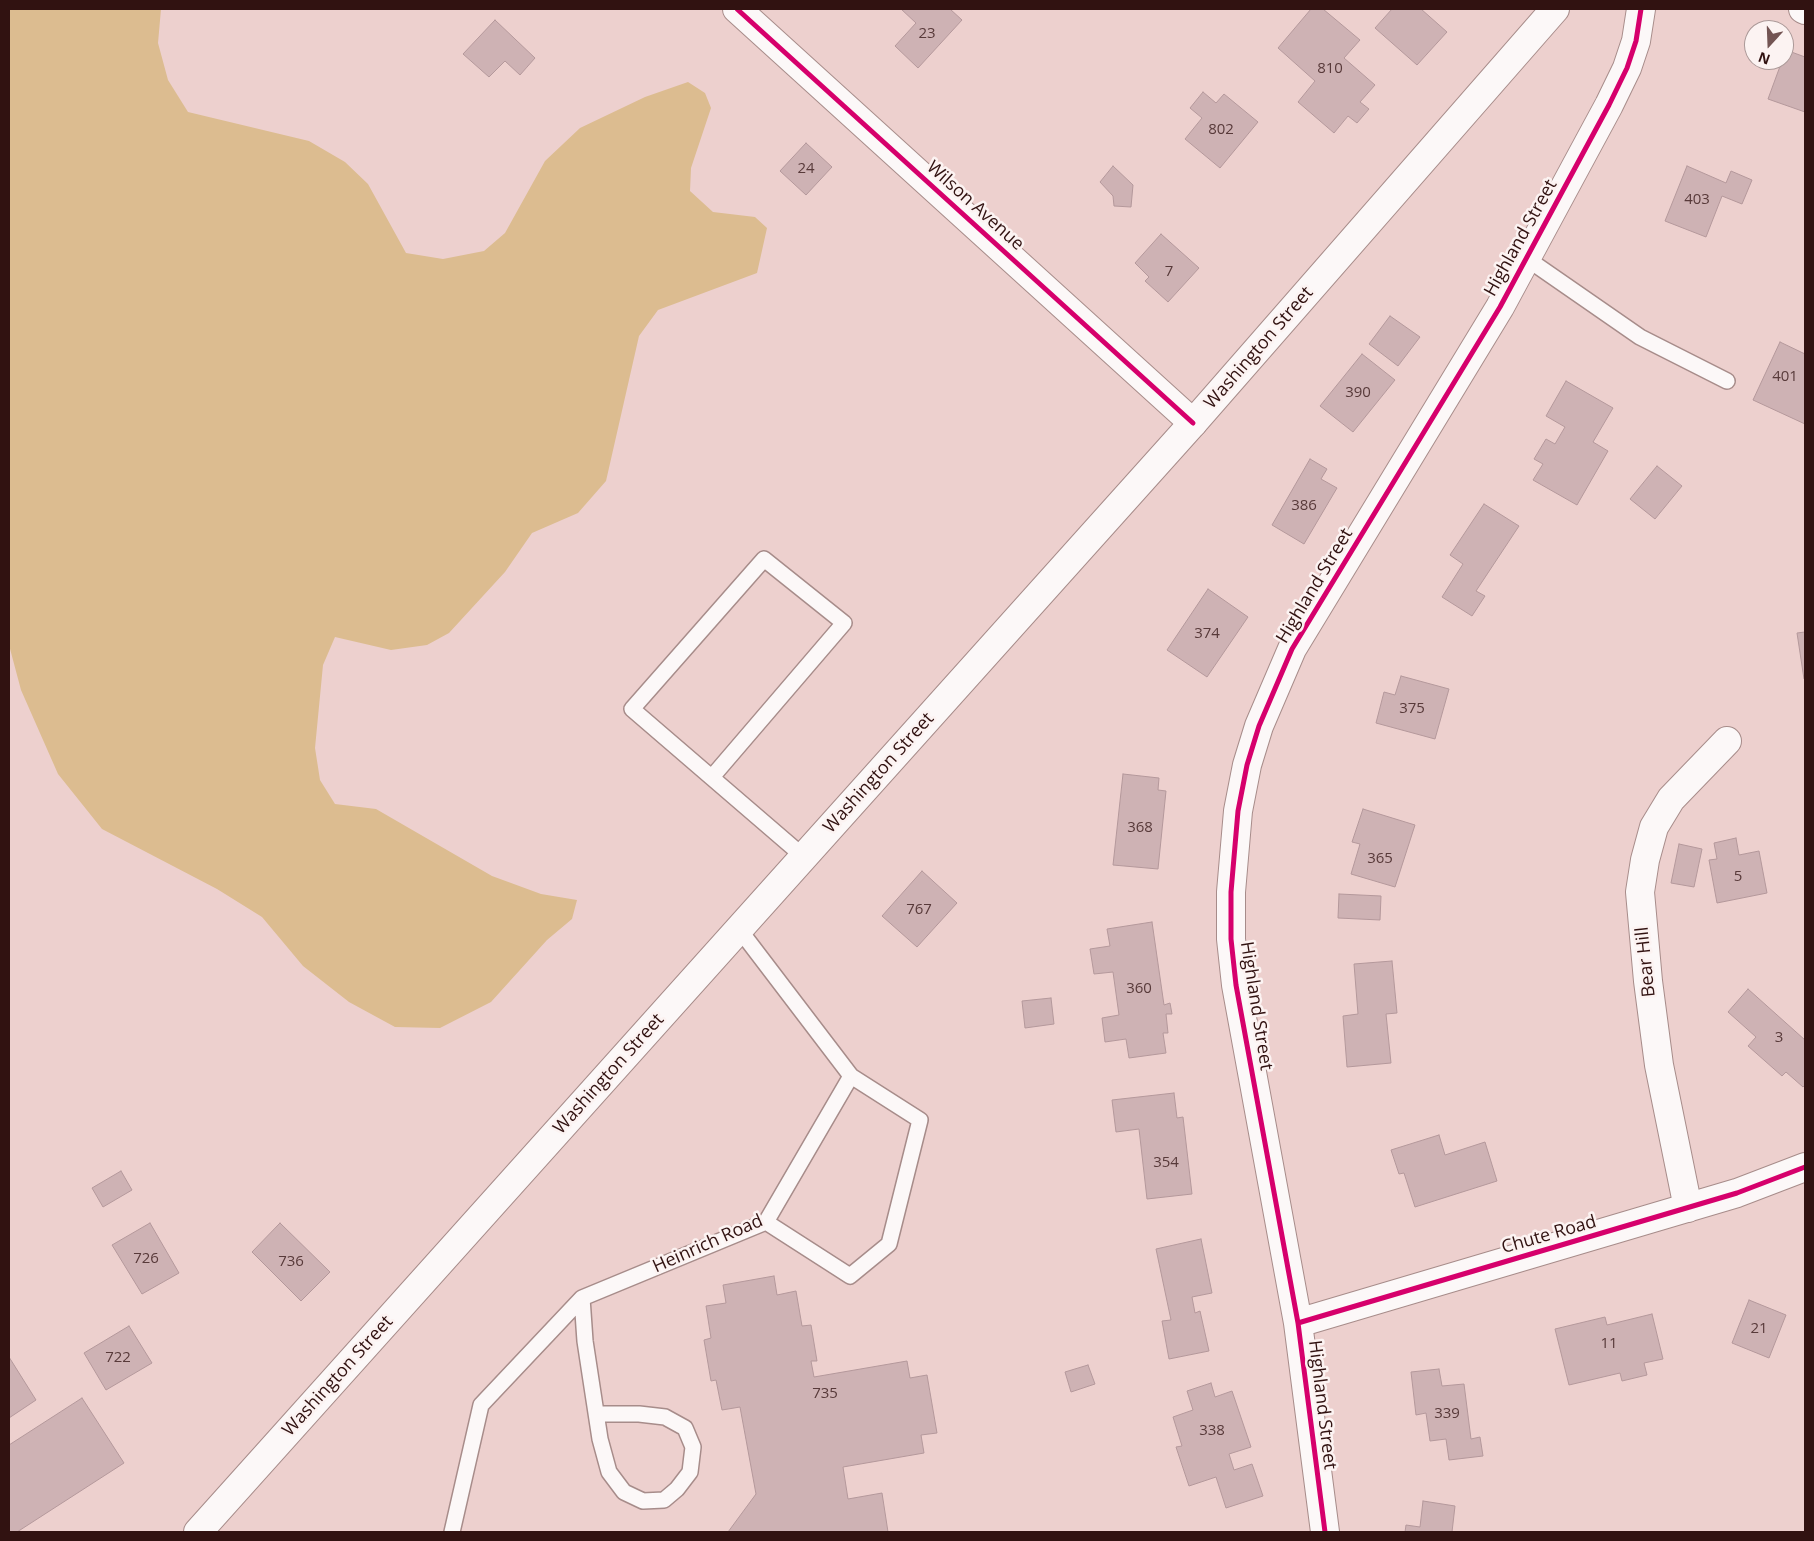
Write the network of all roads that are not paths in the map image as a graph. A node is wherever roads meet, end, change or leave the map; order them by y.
1 (737, 9) edge
2 (1555, 9) edge
3 (1641, 9) edge
4 (1526, 258) junction
5 (1727, 381) dead end
6 (1193, 423) junction
7 (1727, 741) dead end
8 (712, 778) junction
9 (804, 857) junction
10 (739, 929) junction
11 (851, 1076) junction
12 (1805, 1167) edge
13 (1688, 1208) junction
14 (766, 1222) junction
15 (582, 1298) junction
16 (1298, 1323) junction
17 (597, 1414) junction
18 (198, 1532) edge
19 (452, 1532) edge
20 (1325, 1532) edge

1 - 6 street, Wilson Avenue
2 - 6 street, Washington Street
3 - 4 street, Highland Street
4 - 5 lane
4 - 16 street, Highland Street
6 - 9 street, Washington Street
7 - 13 street, Bear Hill
8 - 8 lane
8 - 9 lane
9 - 10 street, Washington Street
10 - 11 lane
10 - 18 street, Washington Street
11 - 14 lane, Heinrich Road
11 - 14 lane
12 - 13 street, Chute Road
13 - 16 street, Chute Road
14 - 15 lane, Heinrich Road
15 - 17 lane
15 - 19 lane, Heinrich Road
16 - 20 street, Highland Street
17 - 17 lane

